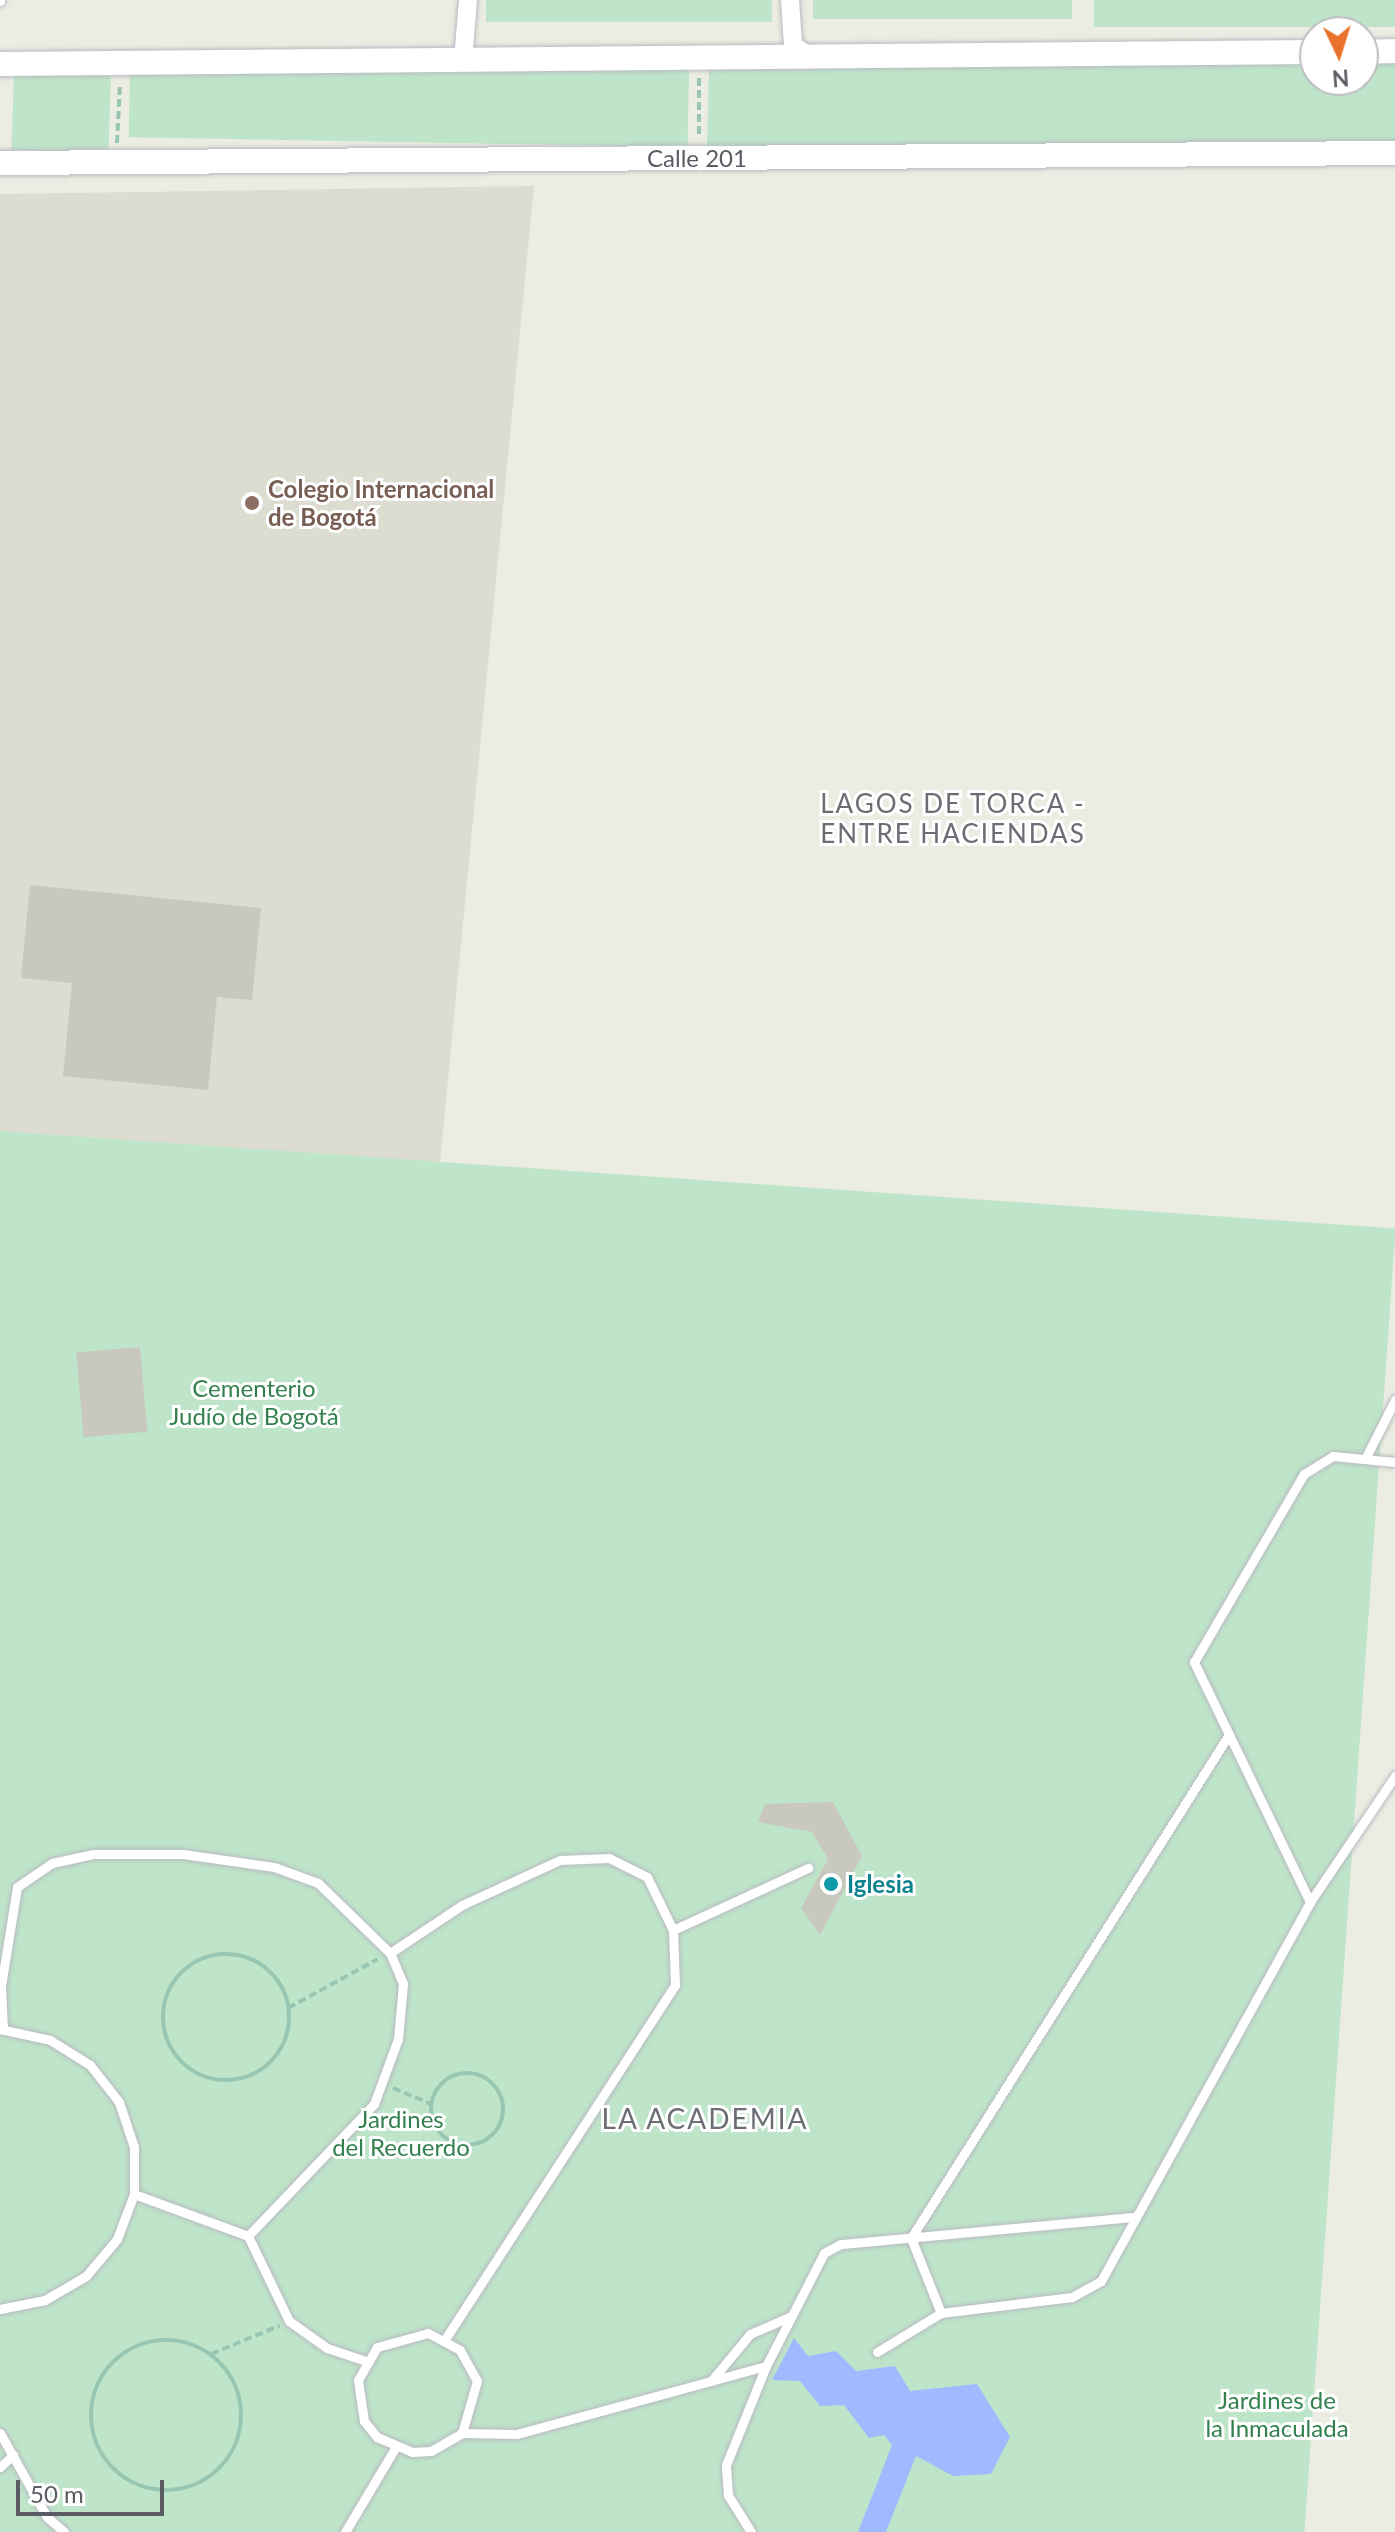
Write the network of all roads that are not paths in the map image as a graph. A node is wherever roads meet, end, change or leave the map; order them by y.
1 (468, 0) edge
2 (790, 0) edge
3 (1299, 52) edge
4 (810, 57) junction
5 (463, 60) junction
6 (0, 64) edge
7 (1395, 153) edge
8 (0, 163) edge
9 (1395, 1400) edge
10 (1367, 1455) junction
11 (1395, 1462) edge
12 (1228, 1736) junction
13 (1395, 1776) edge
14 (808, 1868) dead end
15 (1310, 1902) junction
16 (673, 1930) junction
17 (390, 1953) junction
18 (2, 2029) edge
19 (134, 2194) junction
20 (1134, 2217) junction
21 (248, 2236) junction
22 (911, 2238) junction
23 (0, 2309) edge
24 (941, 2313) junction
25 (789, 2317) junction
26 (445, 2339) junction
27 (877, 2352) dead end
28 (366, 2361) junction
29 (766, 2366) junction
30 (711, 2381) junction
31 (0, 2433) edge
32 (462, 2433) junction
33 (395, 2448) junction
34 (13, 2455) junction
35 (0, 2467) edge
36 (64, 2532) edge
37 (345, 2532) edge
38 (751, 2532) edge

1 - 5 street
2 - 4 street
3 - 4 main road
4 - 5 main road
5 - 6 main road
7 - 8 main road, Calle 201
9 - 10 lane
10 - 11 lane
10 - 12 lane
12 - 15 lane
12 - 22 lane
13 - 15 lane
14 - 16 lane
15 - 20 lane
16 - 17 lane
16 - 26 lane
17 - 18 lane
17 - 21 lane
18 - 19 lane
19 - 21 lane
19 - 23 lane
20 - 22 lane
20 - 24 lane
21 - 28 lane
22 - 24 lane
22 - 25 lane
24 - 27 lane
25 - 29 lane
25 - 30 lane
26 - 28 lane
26 - 32 lane
28 - 33 lane
29 - 30 lane
29 - 38 lane
30 - 32 lane
31 - 34 lane
32 - 33 lane
33 - 37 lane
34 - 35 lane
34 - 36 lane

